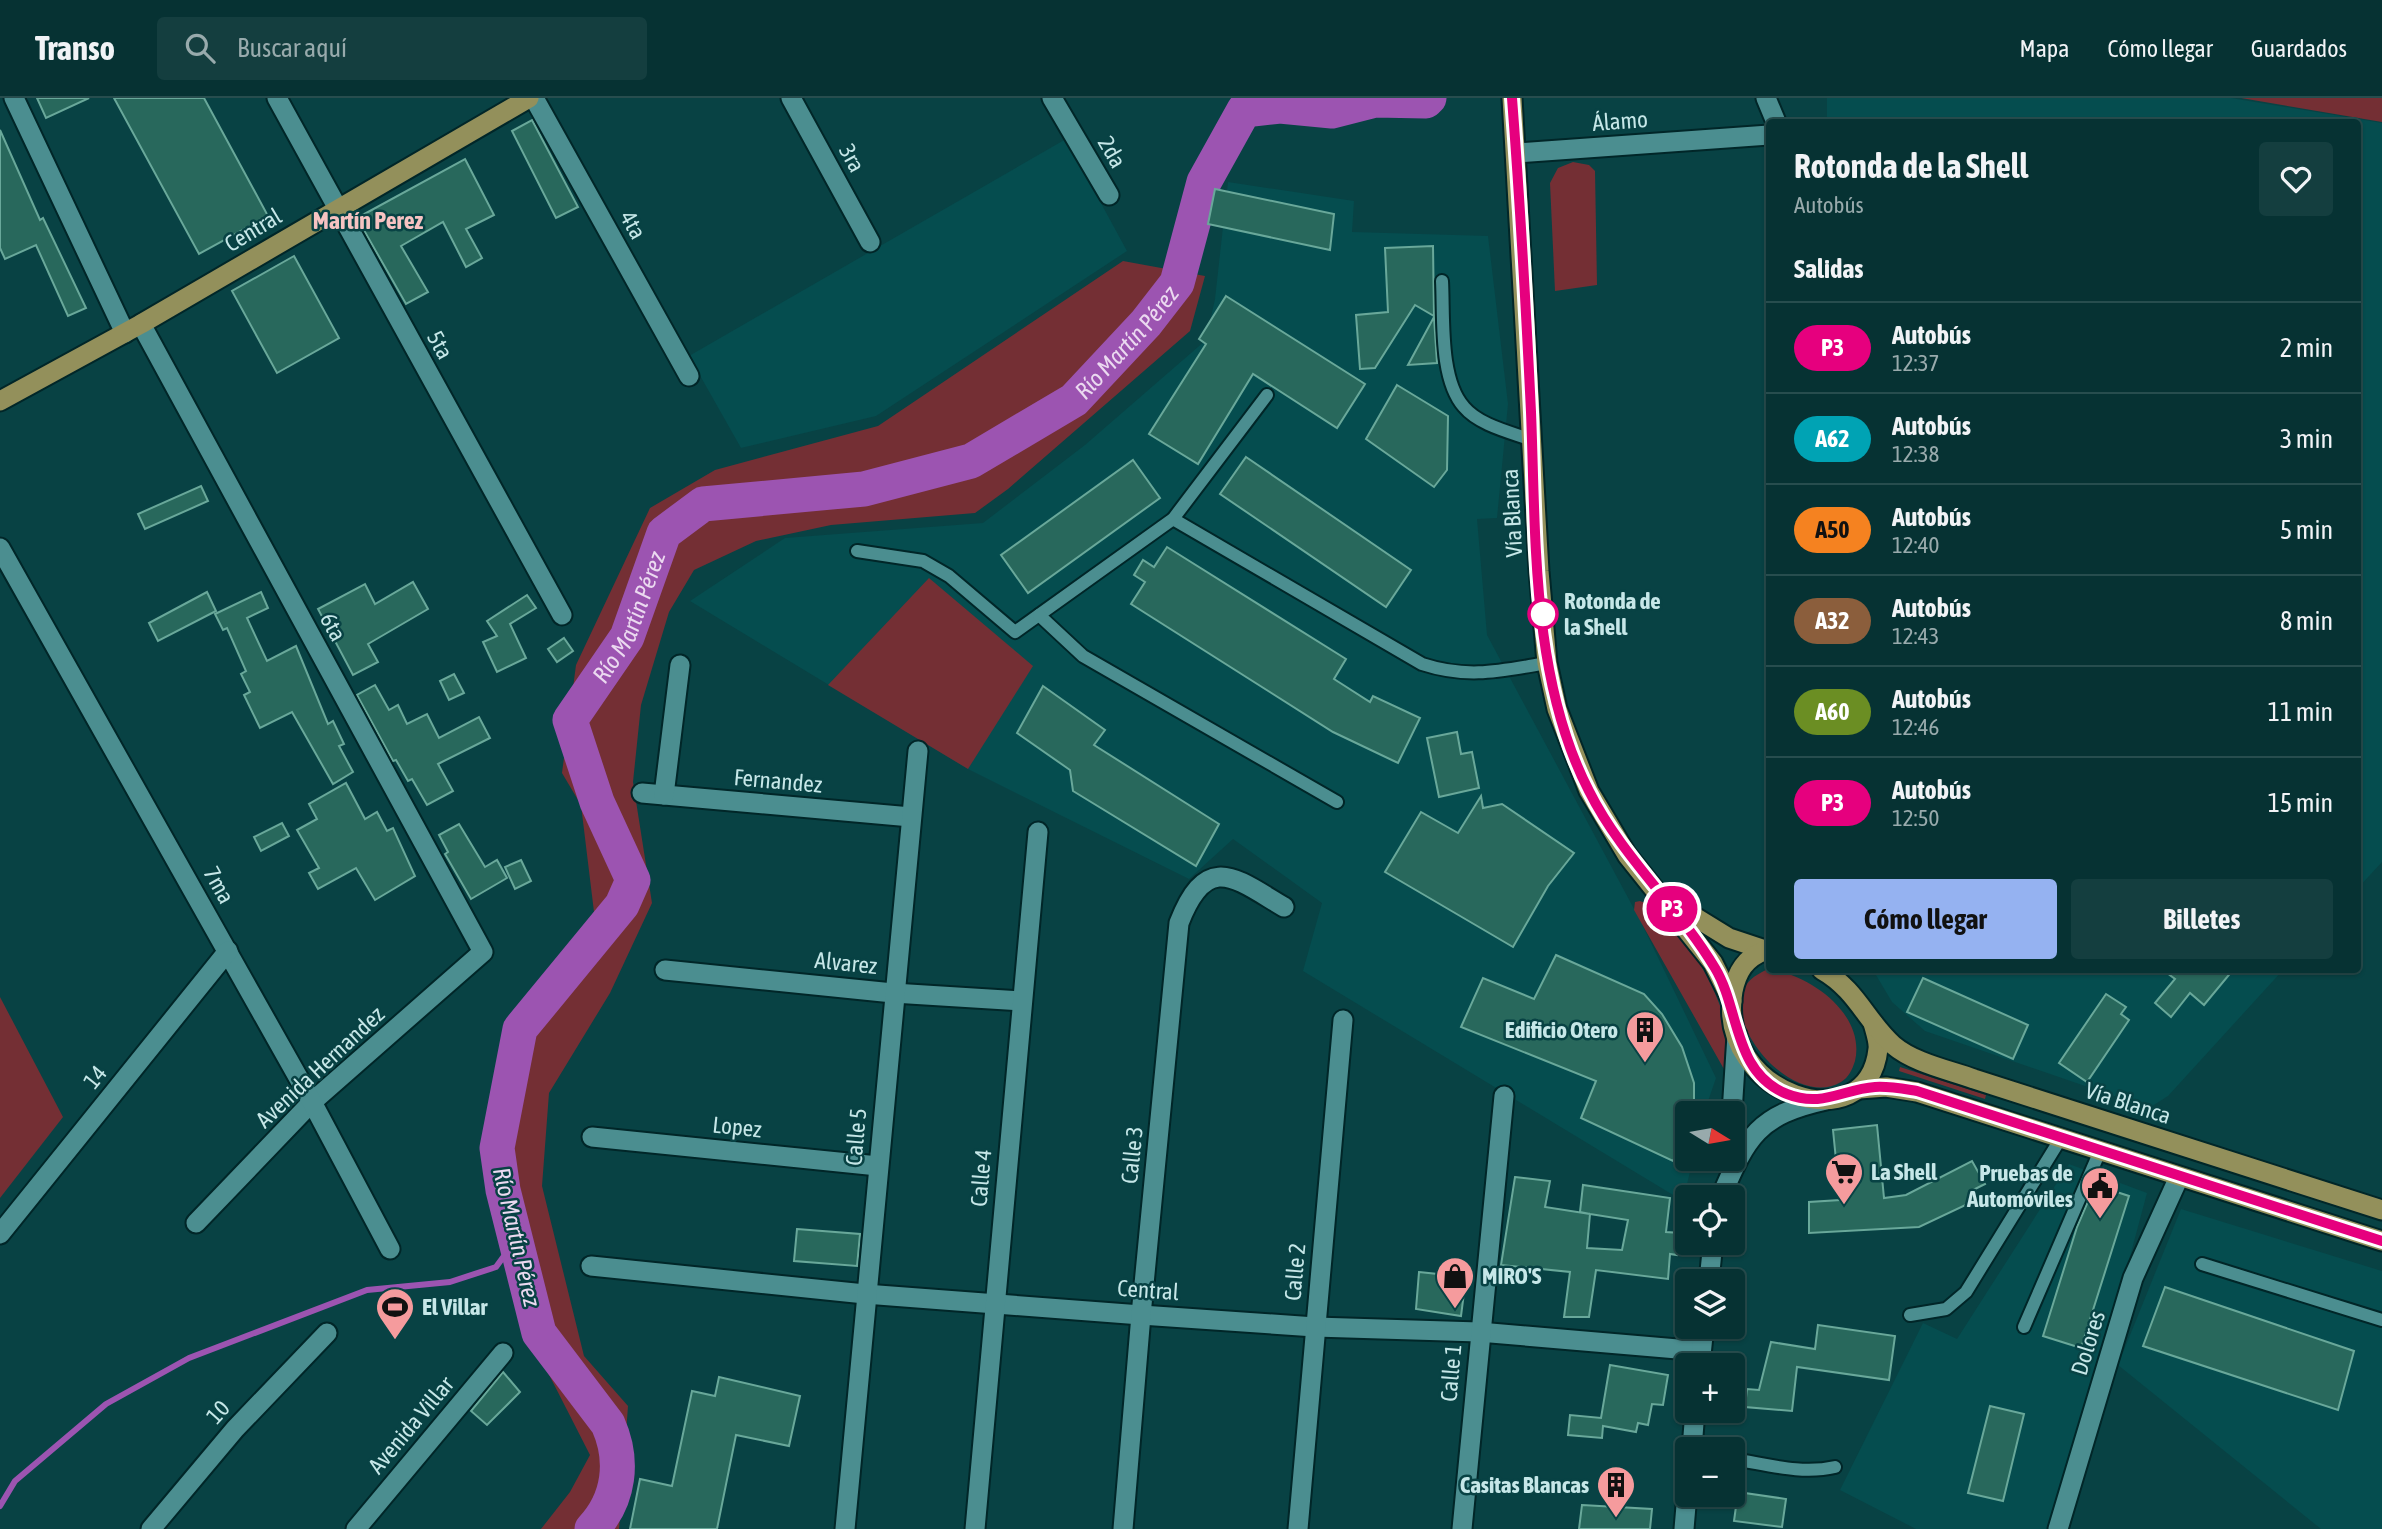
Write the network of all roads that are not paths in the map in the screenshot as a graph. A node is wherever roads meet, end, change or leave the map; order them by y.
1 (14, 98) edge
2 (277, 98) edge
3 (532, 98) edge
4 (792, 98) edge
5 (1052, 98) edge
6 (1512, 98) edge
7 (1766, 98) edge
8 (1775, 119) edge
9 (1766, 135) edge
10 (1516, 153) junction
11 (1109, 195) dead end
12 (337, 209) junction
13 (870, 242) dead end
14 (1442, 281) dead end
15 (133, 329) junction
16 (689, 376) dead end
17 (1266, 395) dead end
18 (0, 401) edge
19 (1532, 440) junction
20 (1173, 519) junction
21 (0, 548) edge
22 (857, 551) dead end
23 (562, 615) dead end
24 (1039, 615) junction
25 (1547, 663) junction
26 (680, 665) dead end
27 (918, 751) dead end
28 (642, 793) dead end
29 (664, 795) junction
30 (1337, 802) dead end
31 (911, 817) junction
32 (1038, 832) dead end
33 (1662, 895) junction
34 (1284, 907) dead end
35 (228, 951) junction
36 (1766, 951) edge
37 (1766, 951) edge
38 (482, 952) joint
39 (665, 970) dead end
40 (1827, 973) edge
41 (1840, 973) edge
42 (893, 993) junction
43 (1022, 1001) junction
44 (1732, 1001) junction
45 (1873, 1018) junction
46 (1343, 1020) dead end
47 (1737, 1035) junction
48 (1859, 1089) junction
49 (1504, 1097) dead end
50 (1829, 1099) junction
51 (1733, 1101) edge
52 (313, 1102) junction
53 (592, 1137) dead end
54 (2061, 1138) junction
55 (2100, 1151) junction
56 (878, 1166) junction
57 (2179, 1177) junction
58 (1726, 1185) edge
59 (2382, 1210) edge
60 (196, 1223) dead end
61 (0, 1234) edge
62 (2382, 1241) edge
63 (390, 1249) dead end
64 (2202, 1264) dead end
65 (591, 1266) dead end
66 (865, 1294) junction
67 (994, 1303) junction
68 (1140, 1315) junction
69 (1910, 1315) dead end
70 (2382, 1320) edge
71 (1315, 1327) junction
72 (2024, 1327) dead end
73 (1479, 1332) junction
74 (327, 1333) dead end
75 (503, 1353) dead end
76 (1675, 1355) edge
77 (1745, 1461) edge
78 (1835, 1467) dead end
79 (1687, 1507) edge
80 (151, 1529) edge
81 (356, 1529) edge
82 (845, 1529) edge
83 (975, 1529) edge
84 (1124, 1529) edge
85 (1298, 1529) edge
86 (1462, 1529) edge
87 (1684, 1529) edge
88 (2057, 1529) edge

1 - 15 street, 6ta
2 - 12 street, 5ta
3 - 12 main road, Central
3 - 16 street, 4ta
4 - 13 street, 3ra
5 - 11 street, 2da
6 - 10 main road, Vía Blanca
7 - 8 street
9 - 10 street, Álamo
10 - 19 main road, Vía Blanca
12 - 15 main road, Central
12 - 23 street, 5ta
14 - 19 lane
15 - 18 main road, Central
15 - 38 street, 6ta
17 - 20 lane
19 - 25 main road, Vía Blanca
20 - 24 lane
20 - 25 lane
21 - 35 street, 7ma
22 - 24 lane
24 - 30 lane
25 - 33 main road, Vía Blanca
26 - 29 street
27 - 31 street, Calle 5
28 - 29 street, Fernandez
29 - 31 street, Fernandez
31 - 42 street, Calle 5
32 - 43 street, Calle 4
33 - 36 main road, Vía Blanca
33 - 44 main road, Vía Blanca
34 - 68 street, Calle 3
35 - 52 street, 7ma
35 - 61 street, 14
37 - 44 main road
38 - 52 street, Avenida Hernandez
39 - 42 street, Alvarez
40 - 45 main road, Vía Blanca
41 - 45 street
42 - 43 street, Alvarez
42 - 56 street, Calle 5
43 - 67 street, Calle 4
44 - 47 main road
45 - 48 main road
45 - 59 main road, Vía Blanca
46 - 71 street, Calle 2
47 - 50 main road
47 - 51 street
48 - 50 main road
48 - 54 main road
49 - 73 street, Calle 1
50 - 58 street
52 - 60 street, Avenida Hernandez
52 - 63 street, 7ma
53 - 56 street, Lopez
54 - 55 main road
54 - 69 lane
55 - 57 main road
55 - 72 lane
56 - 66 street, Calle 5
57 - 62 main road
57 - 88 street, Dolores
64 - 70 lane
65 - 66 street, Central
66 - 67 street, Central
66 - 82 street, Calle 5
67 - 68 street, Central
67 - 83 street, Calle 4
68 - 71 street, Central
68 - 84 street, Calle 3
71 - 73 street, Central
71 - 85 street, Calle 2
73 - 76 street, Central
73 - 86 street, Calle 1
74 - 80 street, 10
75 - 81 street, Avenida Villar
77 - 78 lane
79 - 87 street

